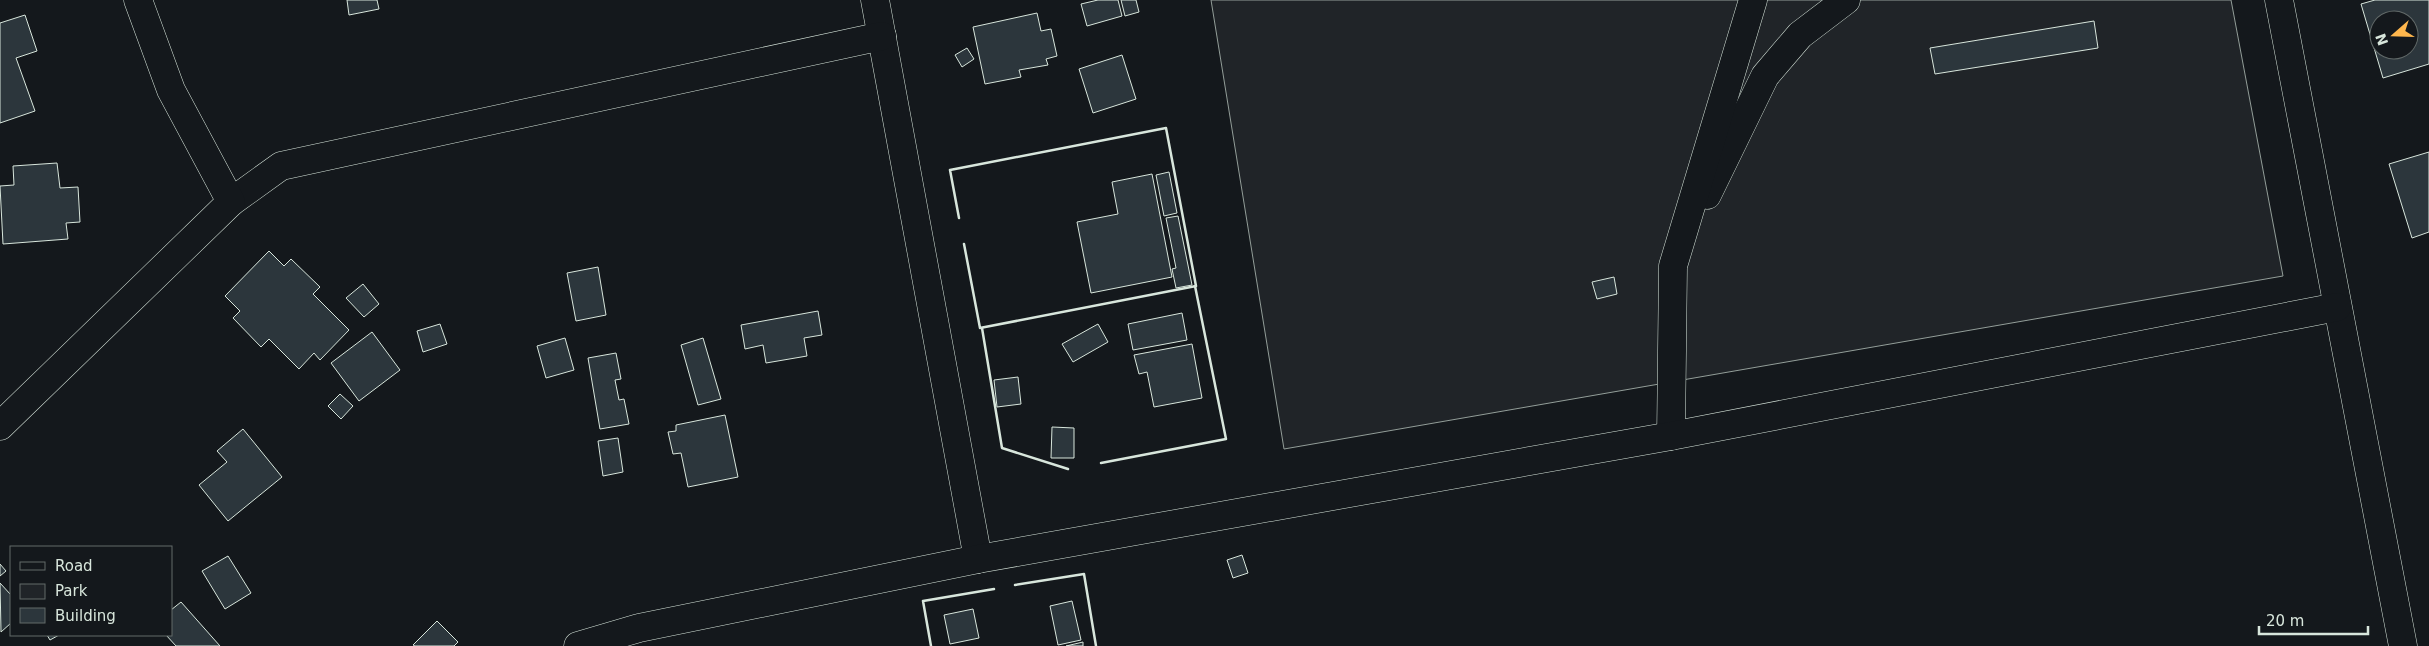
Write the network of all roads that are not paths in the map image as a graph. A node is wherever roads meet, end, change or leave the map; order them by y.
1 (138, 0) edge
2 (875, 0) edge
3 (1753, 0) edge
4 (1846, 0) edge
5 (2278, 0) edge
6 (882, 36) junction
7 (231, 202) junction
8 (1673, 266) junction
9 (2337, 307) junction
10 (0, 426) edge
11 (1670, 436) junction
12 (978, 559) junction
13 (578, 646) edge
14 (2403, 646) edge

1 - 7 street
2 - 6 street
3 - 8 street
4 - 8 street
5 - 9 street
6 - 7 street
6 - 12 street
7 - 10 street
8 - 11 street
9 - 11 street
9 - 14 street
11 - 12 street
12 - 13 street

